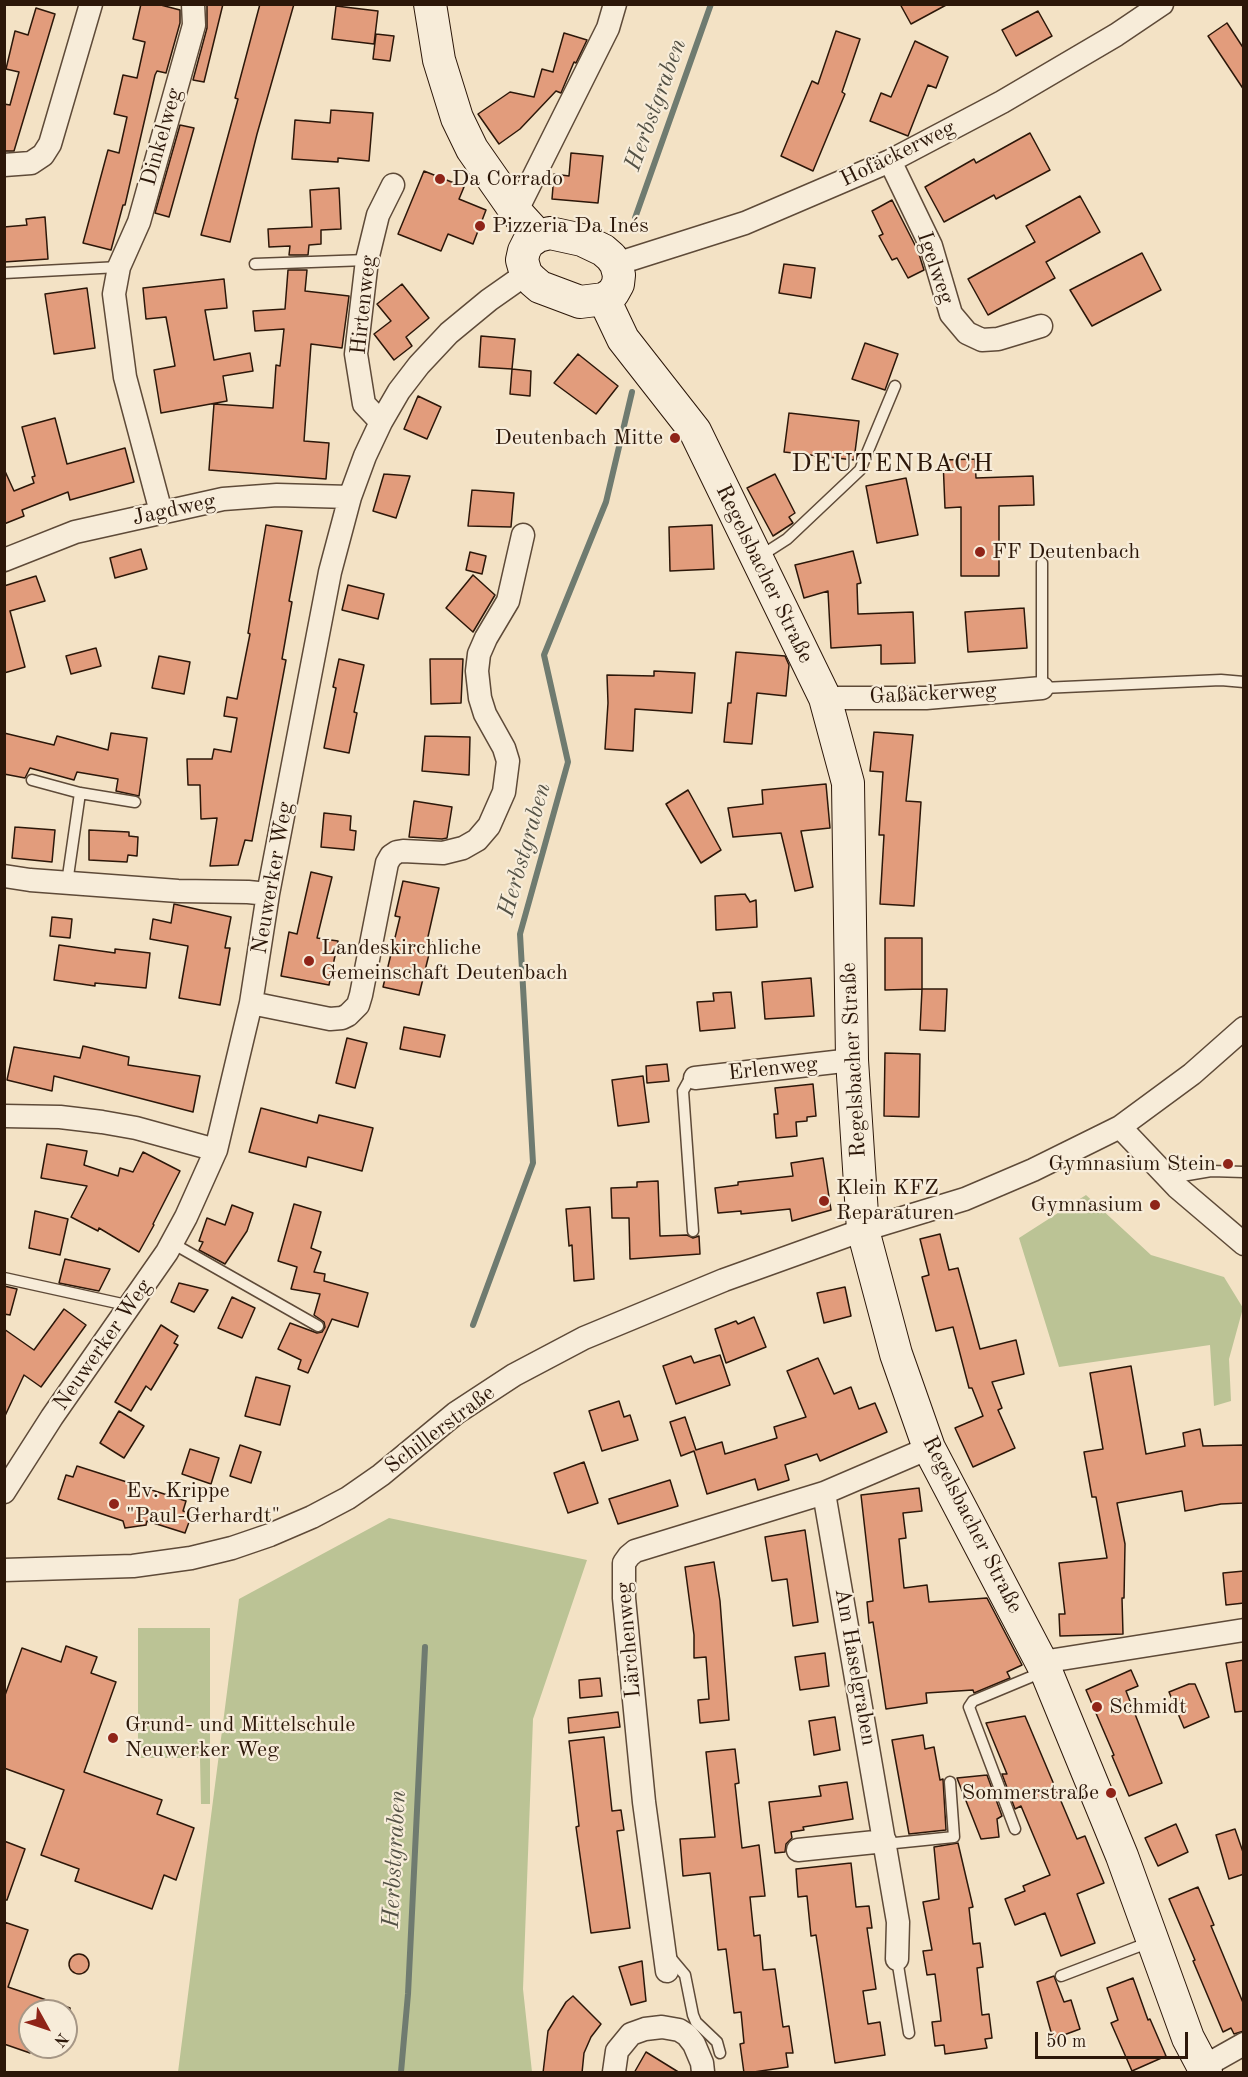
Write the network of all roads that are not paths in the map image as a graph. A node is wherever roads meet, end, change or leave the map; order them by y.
1 (91, 4) edge
2 (193, 4) edge
3 (430, 4) edge
4 (615, 4) edge
5 (1162, 4) edge
6 (891, 161) junction
7 (4, 165) edge
8 (393, 184) dead end
9 (516, 212) junction
10 (538, 236) junction
11 (367, 260) junction
12 (255, 264) dead end
13 (616, 264) junction
14 (118, 267) junction
15 (4, 273) edge
16 (526, 274) junction
17 (604, 299) junction
18 (1041, 326) dead end
19 (895, 386) dead end
20 (381, 422) junction
21 (350, 497) junction
22 (161, 512) junction
23 (523, 535) dead end
24 (756, 558) junction
25 (4, 560) edge
26 (1042, 563) dead end
27 (1244, 682) edge
28 (1042, 688) junction
29 (825, 698) junction
30 (32, 780) dead end
31 (80, 793) junction
32 (135, 802) dead end
33 (4, 876) edge
34 (67, 883) junction
35 (268, 894) junction
36 (251, 1004) junction
37 (1244, 1028) edge
38 (852, 1060) junction
39 (695, 1078) joint
40 (4, 1116) edge
41 (1120, 1127) junction
42 (216, 1150) junction
43 (1244, 1172) edge
44 (1169, 1178) junction
45 (863, 1230) junction
46 (693, 1231) dead end
47 (172, 1243) junction
48 (1244, 1244) edge
49 (4, 1278) edge
50 (131, 1306) junction
51 (318, 1326) dead end
52 (929, 1448) junction
53 (4, 1492) edge
54 (824, 1493) junction
55 (4, 1570) edge
56 (1244, 1630) edge
57 (1044, 1666) junction
58 (950, 1782) dead end
59 (1015, 1829) dead end
60 (885, 1843) junction
61 (798, 1850) dead end
62 (1153, 1941) junction
63 (897, 1959) joint
64 (666, 1961) joint
65 (1061, 1976) dead end
66 (909, 2033) dead end
67 (1244, 2044) edge
68 (720, 2053) dead end
69 (1204, 2070) edge
70 (614, 2073) edge
71 (703, 2073) edge

1 - 7 street
2 - 14 street, Dinkelweg
3 - 9 street
4 - 9 street
5 - 6 street, Hofäckerweg
6 - 13 street, Hofäckerweg
6 - 18 street, Igelweg
8 - 11 street, Hirtenweg
9 - 10 street
10 - 13 street
10 - 16 street
11 - 12 lane
11 - 20 street, Hirtenweg
13 - 17 street
14 - 15 lane
14 - 22 street, Dinkelweg
16 - 17 street
16 - 20 street, Neuwerker Weg
17 - 24 street, Regelsbacher Straße
19 - 24 lane
20 - 21 street, Neuwerker Weg
21 - 22 street, Jagdweg
21 - 35 street, Neuwerker Weg
22 - 25 street, Jagdweg
23 - 36 street
24 - 29 street, Regelsbacher Straße
26 - 28 lane
27 - 28 lane, Gaßäckerweg
28 - 29 street, Gaßäckerweg
29 - 38 street, Regelsbacher Straße
30 - 31 lane
31 - 32 lane
31 - 34 lane
33 - 34 street
34 - 35 street
35 - 36 street, Neuwerker Weg
36 - 42 street, Neuwerker Weg
37 - 41 street, Schillerstraße
38 - 39 street, Erlenweg
38 - 45 street, Regelsbacher Straße
39 - 46 lane
40 - 42 street
41 - 44 street
41 - 45 street, Schillerstraße
42 - 47 street, Neuwerker Weg
43 - 44 lane
44 - 48 street
45 - 52 street, Regelsbacher Straße
45 - 55 street, Schillerstraße
47 - 50 street, Neuwerker Weg
47 - 51 lane
49 - 50 lane
50 - 53 street, Neuwerker Weg
52 - 54 street, Lärchenweg
52 - 57 street, Regelsbacher Straße
54 - 60 street, Am Haselgraben
54 - 64 street, Lärchenweg
56 - 57 street
57 - 59 lane
57 - 62 street, Regelsbacher Straße
58 - 60 lane
60 - 61 street
60 - 63 street, Am Haselgraben
62 - 65 lane
62 - 69 street, Regelsbacher Straße
63 - 66 lane
64 - 68 lane
67 - 69 street
70 - 71 street

